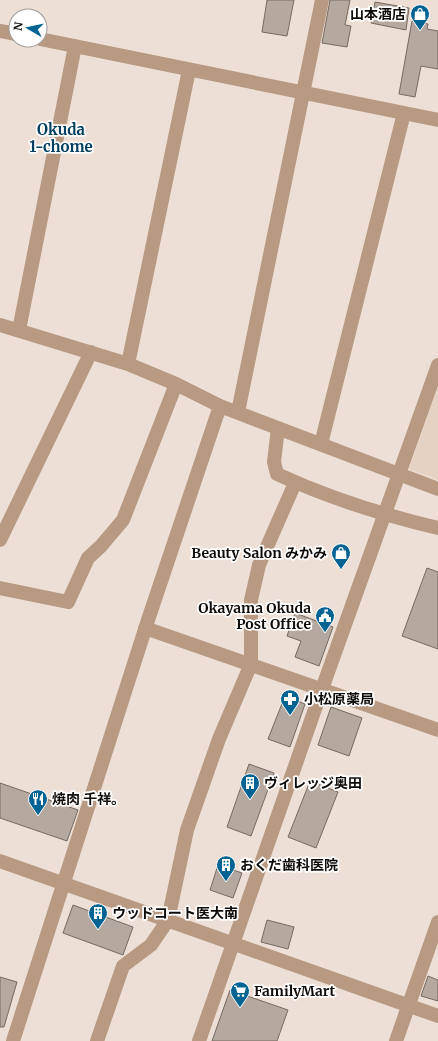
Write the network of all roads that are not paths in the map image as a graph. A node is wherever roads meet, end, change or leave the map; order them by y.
1 (322, 0) edge
2 (48, 41) edge
3 (75, 46) junction
4 (189, 70) junction
5 (305, 93) junction
6 (404, 113) junction
7 (438, 120) edge
8 (0, 325) edge
9 (19, 330) junction
10 (91, 352) junction
11 (128, 364) junction
12 (438, 365) edge
13 (176, 384) junction
14 (220, 406) junction
15 (238, 412) junction
16 (278, 428) junction
17 (321, 444) junction
18 (399, 475) junction
19 (295, 483) junction
20 (438, 489) edge
21 (384, 515) junction
22 (438, 528) edge
23 (0, 540) edge
24 (0, 588) edge
25 (145, 628) junction
26 (251, 664) junction
27 (322, 689) junction
28 (438, 730) edge
29 (0, 861) edge
30 (63, 884) junction
31 (168, 920) junction
32 (438, 922) edge
33 (234, 943) junction
34 (408, 1006) junction
35 (438, 1016) edge
36 (13, 1041) edge
37 (97, 1041) edge
38 (199, 1041) edge
39 (396, 1041) edge

1 - 5 street
2 - 3 street
3 - 4 street
3 - 9 street
4 - 5 street
4 - 11 street
5 - 6 street
5 - 15 street
6 - 7 street
6 - 17 street
8 - 9 street
9 - 10 street
10 - 11 street
10 - 23 street
11 - 13 street
12 - 18 street
13 - 14 street
13 - 24 street
14 - 15 street
14 - 25 street
15 - 16 street
16 - 17 street
16 - 19 street
17 - 18 street
18 - 20 street
18 - 21 street
19 - 21 street
19 - 26 street
21 - 22 street
21 - 27 street
25 - 26 street
25 - 30 street
26 - 27 street
26 - 31 street
27 - 28 street
27 - 33 street
29 - 30 street
30 - 31 street
30 - 36 street
31 - 33 street
31 - 37 street
32 - 34 street
33 - 34 street
33 - 38 street
34 - 35 street
34 - 39 street

